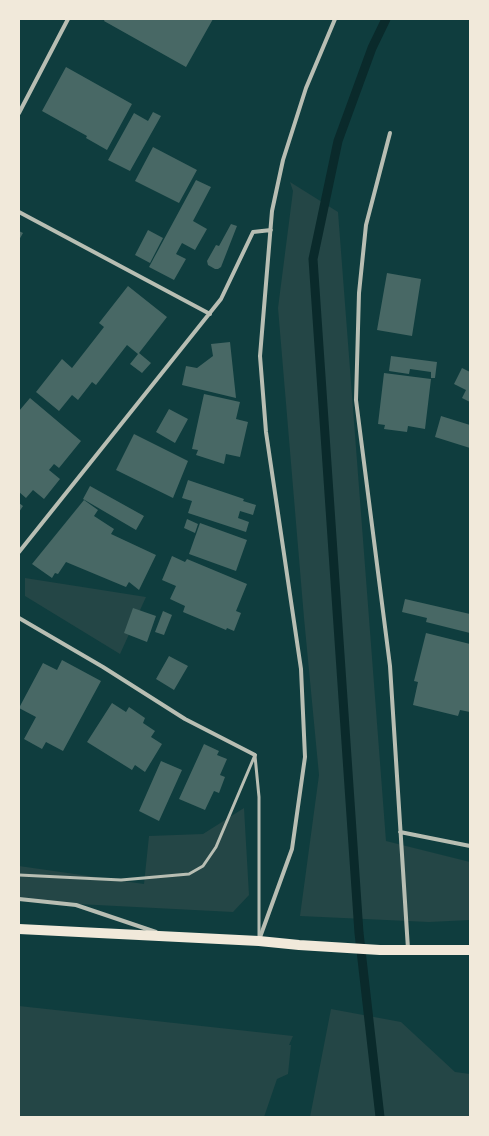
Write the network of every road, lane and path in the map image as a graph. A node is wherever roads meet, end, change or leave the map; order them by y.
1 (68, 19) edge
2 (336, 19) edge
3 (19, 113) edge
4 (390, 133) dead end
5 (19, 212) edge
6 (271, 230) junction
7 (210, 314) junction
8 (19, 552) edge
9 (19, 618) edge
10 (255, 755) junction
11 (400, 832) junction
12 (470, 846) edge
13 (19, 875) edge
14 (19, 899) edge
15 (19, 929) edge
16 (168, 936) junction
17 (259, 940) junction
18 (408, 950) junction
19 (470, 950) edge

1 - 3 street
2 - 6 street
4 - 11 street
5 - 7 street
6 - 7 street
6 - 17 street
7 - 8 street
9 - 10 street
10 - 13 lane
10 - 17 lane
11 - 12 street
11 - 18 street
14 - 16 street
15 - 16 main road
16 - 17 main road
17 - 18 main road
18 - 19 main road

